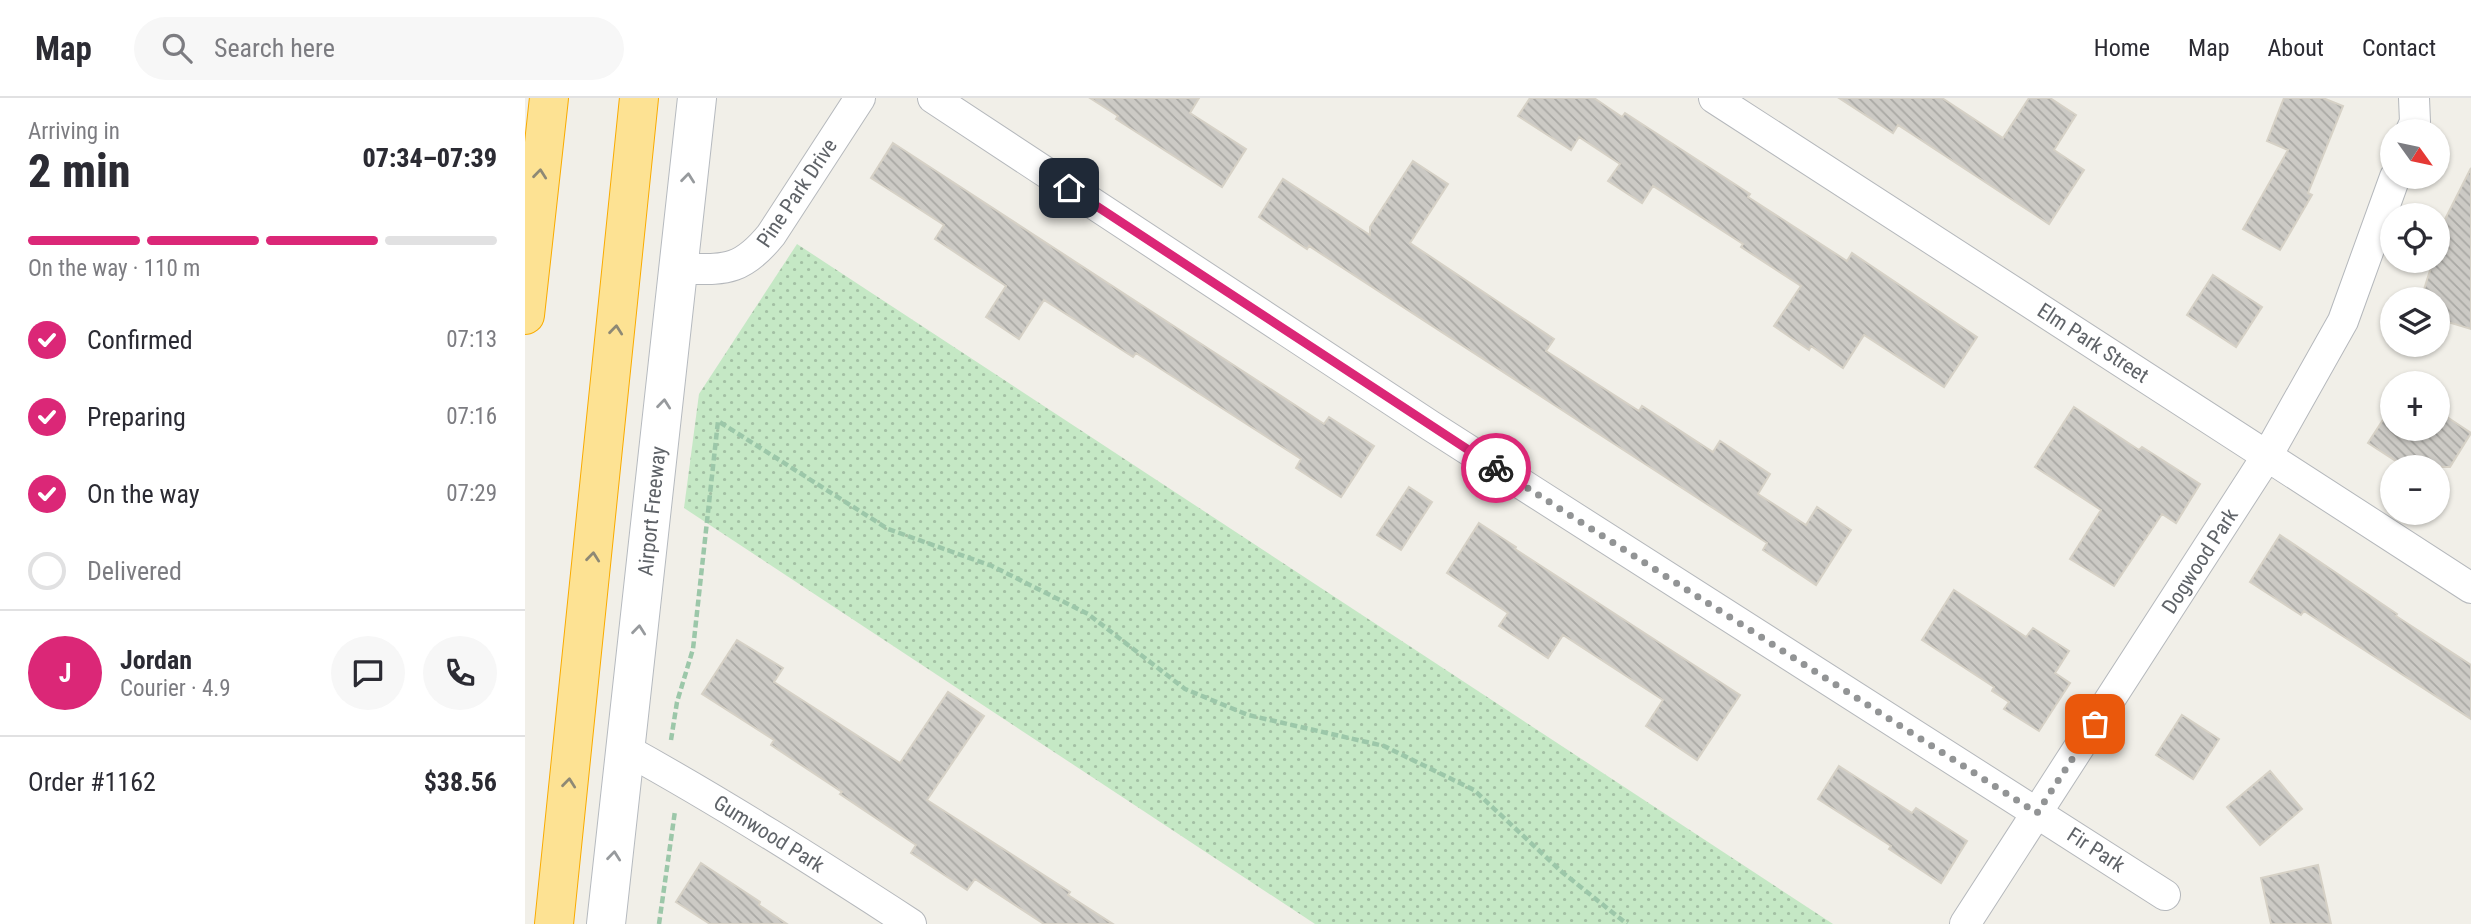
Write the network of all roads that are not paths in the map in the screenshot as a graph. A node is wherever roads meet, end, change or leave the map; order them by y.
1 (549, 98) edge
2 (639, 98) edge
3 (697, 98) edge
4 (860, 98) edge
5 (933, 98) edge
6 (1714, 98) edge
7 (2414, 98) edge
8 (2414, 119) edge
9 (2391, 189) edge
10 (678, 269) junction
11 (525, 315) edge
12 (2267, 456) junction
13 (2471, 588) edge
14 (625, 749) junction
15 (2037, 813) junction
16 (2165, 895) dead end
17 (554, 924) edge
18 (606, 924) edge
19 (911, 924) edge
20 (1965, 924) edge

11 -> 1 highway
17 -> 2 highway
10 -> 3 main road, Airport Freeway
4 - 10 street, Pine Park Drive
5 - 15 street, Fir Park
6 - 12 street, Elm Park Street
7 - 8 street
9 - 12 street, Dogwood Park
14 -> 10 main road, Airport Freeway
12 - 13 street, Elm Park Street
12 - 15 street, Dogwood Park
18 -> 14 main road, Airport Freeway
14 - 19 street, Gumwood Park
15 - 16 street, Fir Park
15 - 20 street, Dogwood Park

